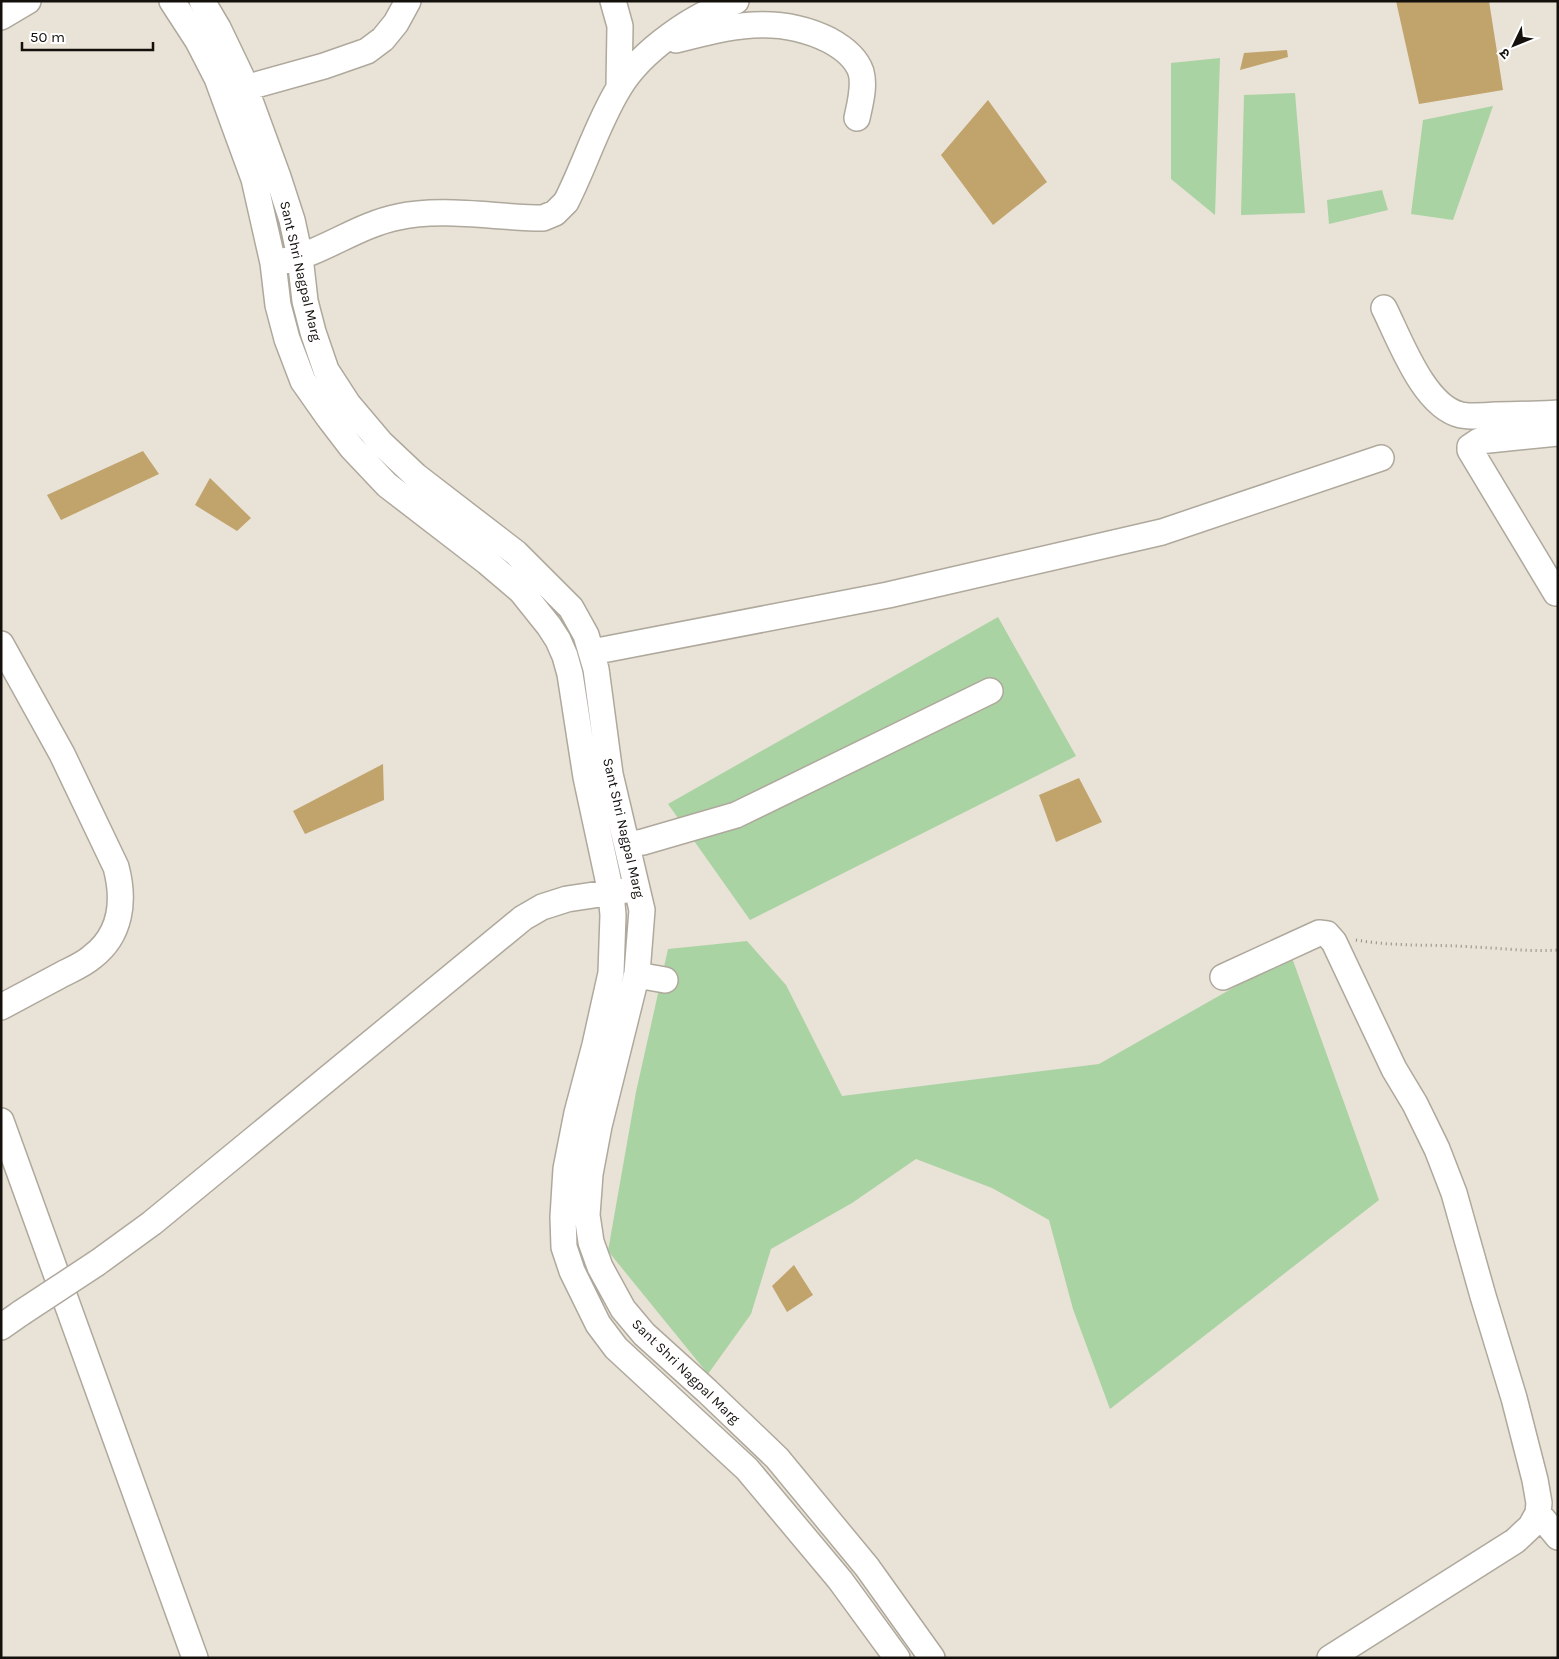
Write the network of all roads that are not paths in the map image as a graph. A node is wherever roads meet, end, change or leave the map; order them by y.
1 (28, 1) edge
2 (172, 1) edge
3 (202, 1) edge
4 (408, 1) edge
5 (613, 1) edge
6 (736, 1) edge
7 (1, 17) edge
8 (662, 43) junction
9 (619, 87) junction
10 (245, 88) junction
11 (857, 118) dead end
12 (300, 257) junction
13 (273, 263) junction
14 (1384, 308) dead end
15 (1558, 413) edge
16 (1558, 433) edge
17 (1381, 458) dead end
18 (1556, 593) dead end
19 (1, 644) edge
20 (592, 652) junction
21 (990, 691) dead end
22 (627, 845) junction
23 (638, 889) junction
24 (610, 893) junction
25 (637, 973) junction
26 (1223, 976) dead end
27 (665, 980) dead end
28 (1, 1007) edge
29 (1, 1121) edge
30 (1, 1327) edge
31 (1538, 1514) junction
32 (1558, 1537) edge
33 (195, 1658) edge
34 (897, 1658) edge
35 (932, 1658) edge
36 (1330, 1658) edge

1 - 7 street
2 - 13 street, Sant Shri Nagpal Marg
3 - 10 street, Sant Shri Nagpal Marg
4 - 10 street
5 - 9 street
6 - 8 street
8 - 9 street
8 - 11 street
9 - 12 street
10 - 12 street, Sant Shri Nagpal Marg
12 - 13 street
12 - 20 street, Sant Shri Nagpal Marg
13 - 24 street, Sant Shri Nagpal Marg
14 - 15 street
16 - 18 street
17 - 20 street
19 - 28 street
20 - 22 street, Sant Shri Nagpal Marg
21 - 22 street
22 - 23 street, Sant Shri Nagpal Marg
23 - 24 street
23 - 25 street, Sant Shri Nagpal Marg
24 - 30 street, bridge
24 - 34 street, Sant Shri Nagpal Marg
25 - 27 street
25 - 35 street, Sant Shri Nagpal Marg
26 - 31 street
29 - 33 street
31 - 32 street
31 - 36 street

